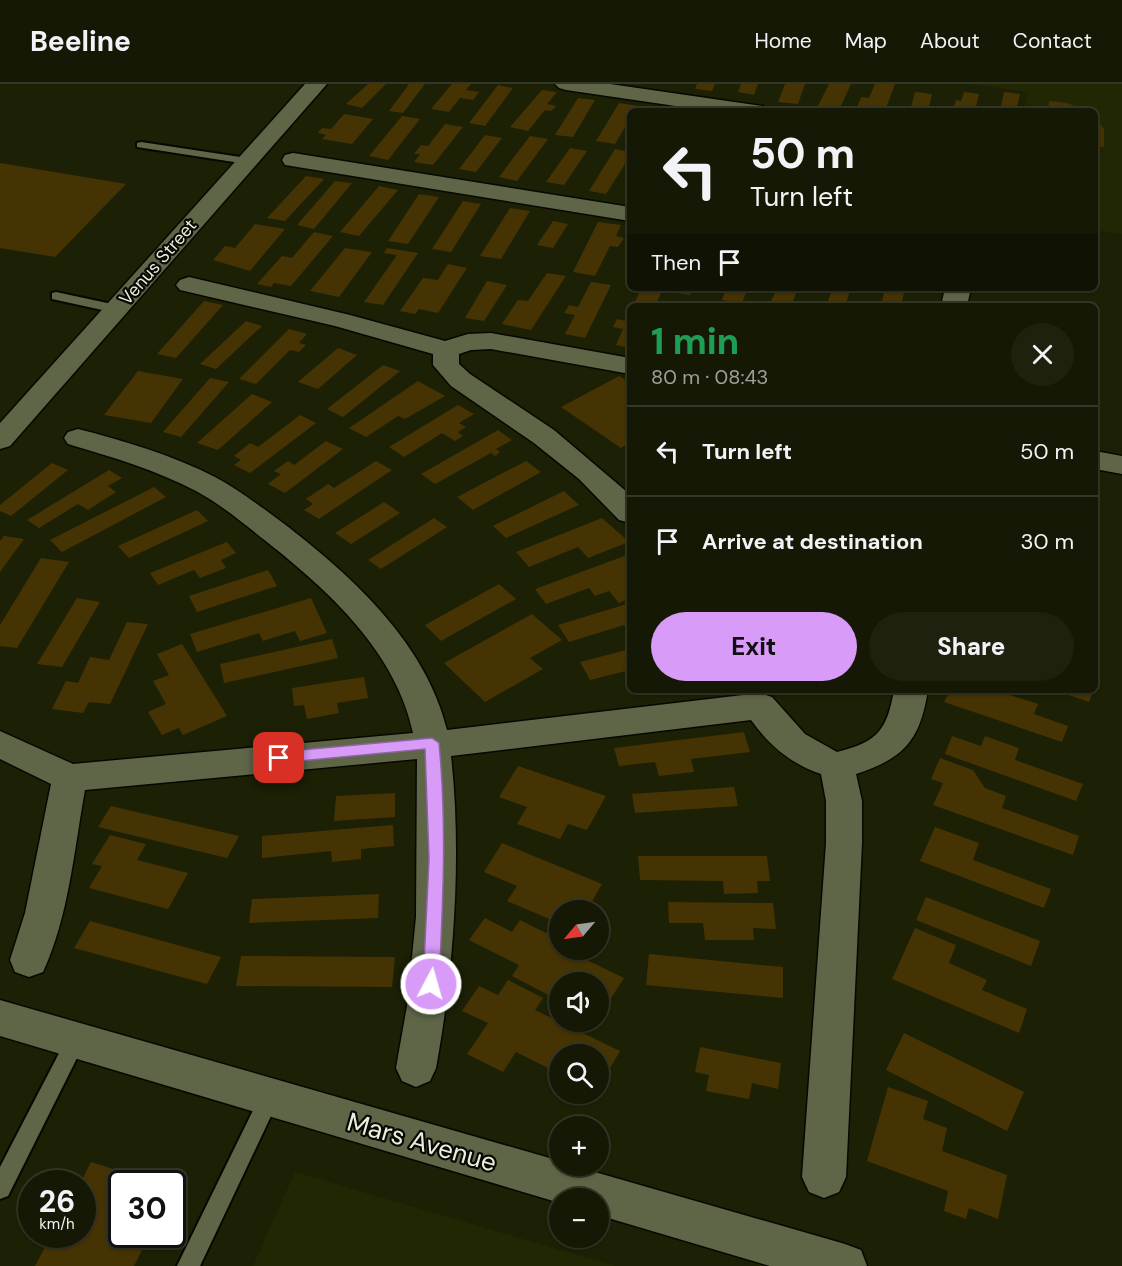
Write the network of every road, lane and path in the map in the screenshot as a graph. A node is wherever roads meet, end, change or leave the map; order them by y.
1 (316, 84) edge
2 (566, 84) edge
3 (734, 108) edge
4 (141, 145) dead end
5 (293, 160) dead end
6 (247, 161) junction
7 (627, 214) edge
8 (189, 285) dead end
9 (56, 296) dead end
10 (116, 309) junction
11 (447, 350) junction
12 (627, 365) edge
13 (78, 438) dead end
14 (0, 440) edge
15 (1098, 461) edge
16 (1122, 465) edge
17 (627, 510) edge
18 (910, 693) edge
19 (756, 698) edge
20 (432, 743) junction
21 (0, 744) edge
22 (837, 766) junction
23 (70, 778) junction
24 (29, 960) dead end
25 (0, 1018) edge
26 (76, 1040) junction
27 (416, 1068) dead end
28 (270, 1097) junction
29 (824, 1177) dead end
30 (0, 1189) edge
31 (188, 1266) edge
32 (845, 1266) edge

1 - 6 street, Venus Street
2 - 3 street
4 - 6 lane
5 - 7 street
6 - 10 street, Venus Street
8 - 11 street
9 - 10 lane
10 - 14 street, Venus Street
11 - 12 street
11 - 17 street
13 - 20 street
15 - 16 street
18 - 22 street
19 - 20 street
19 - 22 street
20 - 23 street
20 - 27 street
21 - 23 street
22 - 29 street
23 - 24 street
25 - 26 street, Mars Avenue
26 - 28 street, Mars Avenue
26 - 30 lane
28 - 31 lane
28 - 32 street, Mars Avenue

